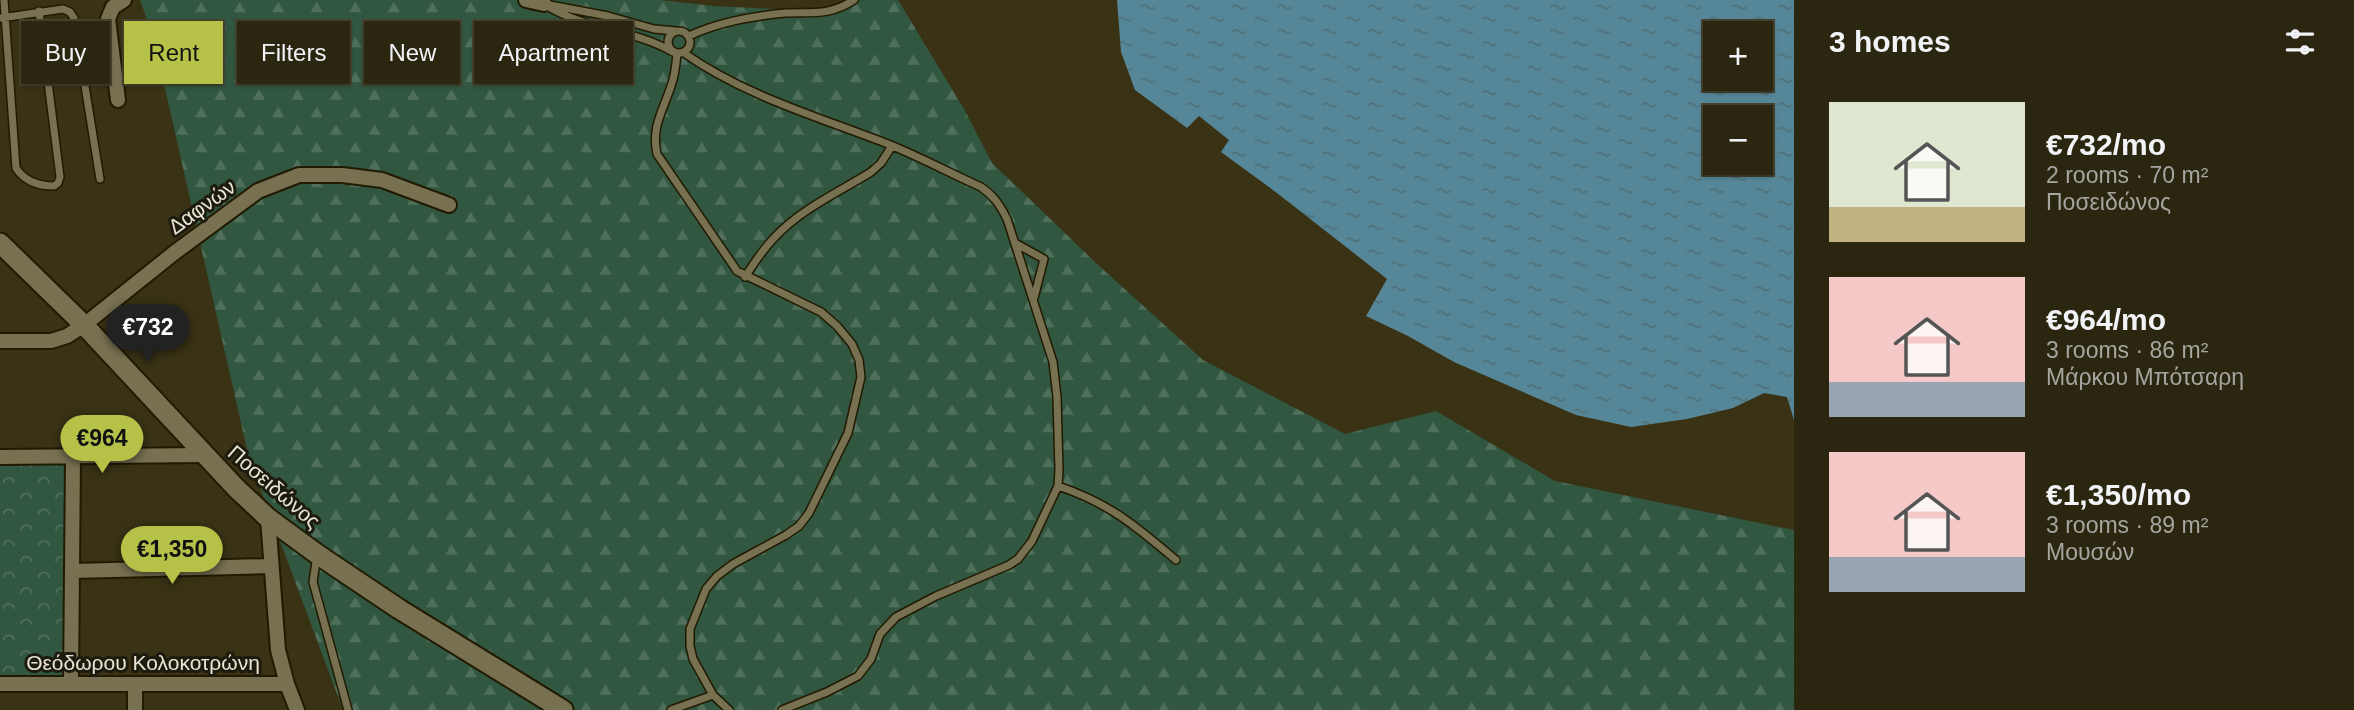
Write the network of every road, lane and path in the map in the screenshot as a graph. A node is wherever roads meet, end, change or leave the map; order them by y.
1 (4, 0) edge
2 (124, 0) edge
3 (526, 0) edge
4 (854, 0) edge
5 (544, 4) junction
6 (39, 11) junction
7 (2, 17) edge
8 (676, 31) junction
9 (689, 36) junction
10 (678, 53) junction
11 (118, 100) dead end
12 (892, 146) junction
13 (100, 179) dead end
14 (449, 205) dead end
15 (0, 243) edge
16 (1015, 243) junction
17 (746, 277) junction
18 (1034, 299) junction
19 (84, 325) junction
20 (0, 341) edge
21 (204, 455) junction
22 (0, 457) edge
23 (73, 458) junction
24 (1058, 486) junction
25 (268, 518) junction
26 (317, 554) junction
27 (1176, 560) dead end
28 (271, 566) junction
29 (72, 571) junction
30 (0, 684) edge
31 (71, 684) junction
32 (135, 684) junction
33 (287, 684) junction
34 (713, 695) junction
35 (135, 710) edge
36 (297, 710) edge
37 (348, 710) edge
38 (563, 710) edge
39 (671, 710) edge
40 (729, 710) edge
41 (782, 710) edge

1 - 7 lane
2 - 11 street
3 - 5 street
4 - 9 lane
5 - 8 lane
5 - 10 lane
6 - 7 lane
6 - 7 lane
6 - 13 lane
8 - 9 lane
8 - 10 lane
9 - 10 lane
10 - 12 lane
10 - 17 lane
12 - 16 lane
12 - 17 lane
14 - 19 street, Δαφνών
15 - 19 street, Ποσειδώνος
16 - 18 lane
16 - 18 lane
17 - 34 lane
18 - 24 lane
19 - 20 street, Δαφνών
19 - 21 street, Ποσειδώνος
21 - 23 street
21 - 25 street, Ποσειδώνος
22 - 23 street
23 - 29 street
24 - 27 lane
24 - 41 lane
25 - 26 street, Ποσειδώνος
25 - 28 street
26 - 37 lane
26 - 38 street, Ποσειδώνος
28 - 29 street
28 - 33 street
29 - 31 street
30 - 31 street, Θεόδωρου Κολοκοτρώνη
31 - 32 street, Θεόδωρου Κολοκοτρώνη
32 - 33 street, Θεόδωρου Κολοκοτρώνη
32 - 35 street
33 - 36 street
34 - 39 lane
34 - 40 lane

